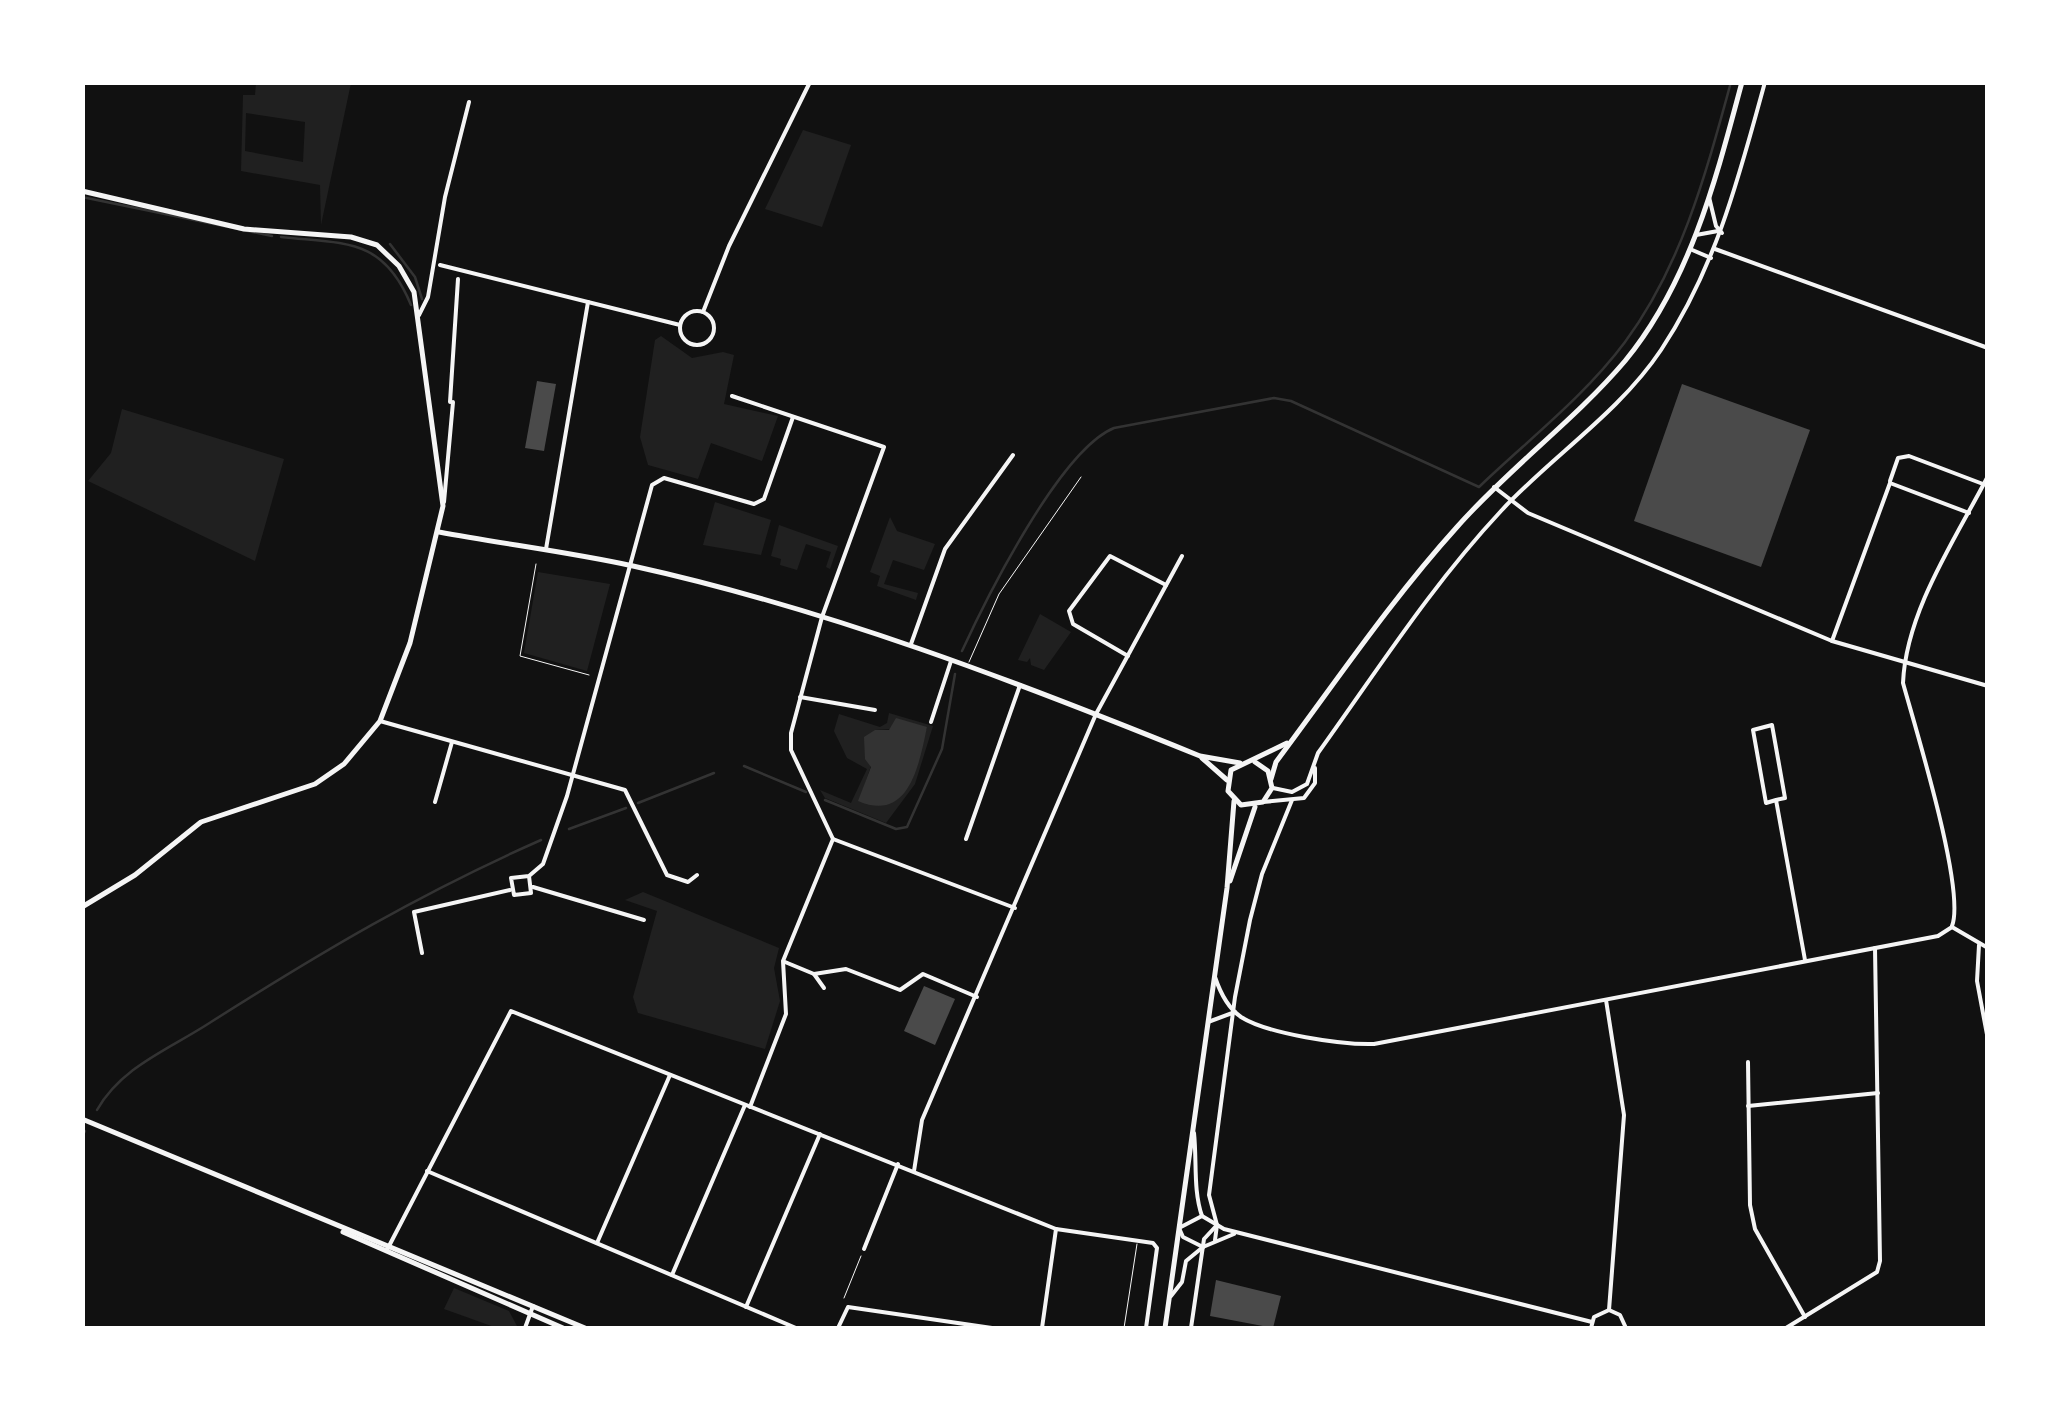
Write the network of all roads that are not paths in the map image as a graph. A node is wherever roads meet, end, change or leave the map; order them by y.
1 (810, 82) edge
2 (1742, 82) edge
3 (1765, 82) edge
4 (469, 102) dead end
5 (82, 191) edge
6 (1710, 197) junction
7 (1720, 232) junction
8 (1696, 236) junction
9 (1690, 249) junction
10 (1715, 249) junction
11 (1711, 258) junction
12 (440, 266) dead end
13 (458, 279) dead end
14 (588, 302) junction
15 (703, 312) junction
16 (419, 315) junction
17 (680, 325) junction
18 (1988, 348) edge
19 (732, 396) dead end
20 (794, 417) junction
21 (1014, 455) dead end
22 (1988, 476) edge
23 (1080, 477) dead end
24 (1890, 483) junction
25 (1984, 484) junction
26 (1494, 488) junction
27 (1510, 501) junction
28 (442, 506) junction
29 (1968, 513) junction
30 (439, 532) junction
31 (546, 551) junction
32 (1182, 556) dead end
33 (631, 566) junction
34 (1166, 585) junction
35 (822, 617) junction
36 (1832, 642) junction
37 (910, 644) junction
38 (1128, 656) junction
39 (952, 660) junction
40 (1904, 660) junction
41 (965, 664) junction
42 (1020, 685) junction
43 (1988, 686) edge
44 (800, 696) junction
45 (875, 710) dead end
46 (1096, 714) junction
47 (380, 720) junction
48 (931, 722) dead end
49 (1294, 738) junction
50 (452, 742) junction
51 (1200, 756) junction
52 (1255, 762) junction
53 (1240, 763) junction
54 (1314, 764) junction
55 (575, 774) junction
56 (1227, 780) junction
57 (1272, 784) junction
58 (1292, 800) junction
59 (1776, 800) junction
60 (1234, 801) junction
61 (435, 802) dead end
62 (1264, 802) junction
63 (1256, 806) junction
64 (833, 839) junction
65 (966, 840) dead end
66 (697, 875) dead end
67 (529, 876) junction
68 (533, 887) junction
69 (1228, 888) junction
70 (510, 890) junction
71 (82, 908) edge
72 (1016, 908) junction
73 (644, 920) dead end
74 (1952, 927) junction
75 (1979, 945) junction
76 (1875, 948) junction
77 (1988, 948) edge
78 (422, 953) dead end
79 (1805, 960) junction
80 (783, 961) junction
81 (1214, 973) junction
82 (814, 974) junction
83 (824, 988) dead end
84 (977, 997) junction
85 (1606, 1000) junction
86 (1236, 1012) junction
87 (1207, 1022) junction
88 (1988, 1040) edge
89 (1748, 1062) dead end
90 (670, 1075) junction
91 (1880, 1093) junction
92 (748, 1106) junction
93 (1748, 1106) junction
94 (82, 1119) edge
95 (1193, 1127) junction
96 (820, 1134) junction
97 (898, 1164) junction
98 (428, 1170) junction
99 (914, 1170) junction
100 (1202, 1216) junction
101 (1217, 1225) junction
102 (1179, 1228) junction
103 (1056, 1229) junction
104 (1236, 1233) junction
105 (1215, 1240) junction
106 (1138, 1241) junction
107 (596, 1243) junction
108 (1203, 1247) junction
109 (864, 1248) road end
110 (388, 1250) junction
111 (672, 1276) junction
112 (1168, 1300) junction
113 (533, 1306) junction
114 (746, 1307) junction
115 (1609, 1310) junction
116 (529, 1314) junction
117 (1805, 1317) junction
118 (1591, 1326) edge
119 (525, 1328) edge
120 (563, 1328) edge
121 (586, 1328) edge
122 (796, 1328) edge
123 (838, 1328) edge
124 (992, 1328) edge
125 (1042, 1328) edge
126 (1124, 1328) edge
127 (1146, 1328) edge
128 (1165, 1328) edge
129 (1191, 1328) edge
130 (1626, 1328) edge
131 (1786, 1328) edge

1 - 15 street
2 - 6 street
3 - 7 street
4 - 16 street
5 - 16 street
6 - 7 street
6 - 8 street
7 - 8 street
7 - 10 street
8 - 9 street
9 - 11 street
9 - 26 street
10 - 11 street
10 - 18 street
11 - 27 street
12 - 14 street
13 - 28 street
14 - 17 street
14 - 31 street
15 - 17 street
15 - 17 street
16 - 28 street
19 - 20 street
20 - 33 street
20 - 35 street
21 - 37 street
22 - 25 street
23 - 41 lane
24 - 25 street
24 - 29 street
24 - 36 street
25 - 29 street
26 - 27 street
26 - 49 street
27 - 36 street
27 - 54 street
28 - 30 street
29 - 40 street
30 - 31 street
30 - 47 street
31 - 33 street
32 - 34 street
33 - 35 street
33 - 55 street
34 - 38 street
34 - 38 street
35 - 37 street
35 - 44 street
36 - 40 street
37 - 39 street
38 - 46 street
39 - 41 street
39 - 48 street
40 - 43 street
40 - 74 street
41 - 42 street
42 - 46 street
42 - 65 street
44 - 45 street
44 - 64 street
46 - 51 street
46 - 72 street
47 - 50 street
47 - 71 street
49 - 52 street
49 - 57 street
50 - 55 street
50 - 61 street
51 - 53 street
51 - 56 street
52 - 53 street
52 - 57 street
53 - 56 street
54 - 57 street
54 - 58 street
55 - 66 street
55 - 67 street
56 - 60 street
57 - 62 street
58 - 62 street
58 - 86 street
59 - 59 street
59 - 79 street
60 - 63 street
60 - 69 street
62 - 63 street
63 - 69 street
64 - 72 street
64 - 80 street
67 - 68 street
67 - 70 street
68 - 70 street
68 - 73 street
69 - 81 street
70 - 78 street
72 - 84 street
74 - 75 street
74 - 76 street
75 - 77 street
75 - 88 street
76 - 79 street
76 - 91 street
79 - 85 street
80 - 82 street
80 - 92 street
81 - 86 street
81 - 87 street
82 - 83 street
82 - 84 street
84 - 99 street
85 - 86 street
85 - 115 street
86 - 87 street
86 - 101 street
87 - 95 street
89 - 93 street
90 - 92 street
90 - 98 street
90 - 107 street
91 - 93 street
91 - 117 street
92 - 96 street
92 - 111 street
93 - 117 street
94 - 110 street
95 - 100 street
95 - 102 street
96 - 97 street
96 - 114 street
97 - 99 street
97 - 109 street
98 - 107 street
98 - 110 street
99 - 103 street
100 - 101 street
100 - 102 street
101 - 104 street
101 - 105 street
101 - 108 street
102 - 108 street
102 - 112 street
103 - 106 street
103 - 125 street
104 - 105 street
104 - 118 street
105 - 108 street
106 - 126 lane
106 - 127 street
107 - 111 street
108 - 112 street
108 - 129 street
110 - 113 street
110 - 116 street
111 - 114 street
112 - 128 street
113 - 116 street
113 - 121 street
114 - 122 street
115 - 118 street
115 - 130 street
116 - 119 street
116 - 120 street
117 - 131 street
123 - 124 street

